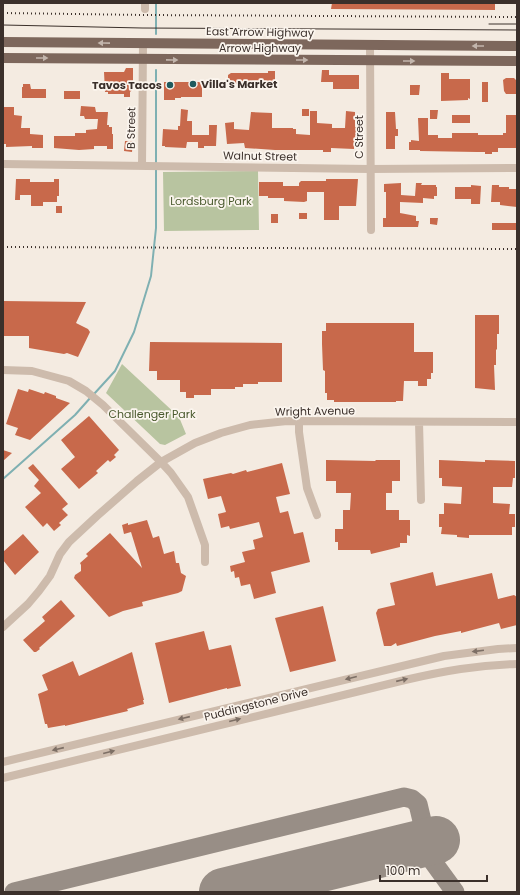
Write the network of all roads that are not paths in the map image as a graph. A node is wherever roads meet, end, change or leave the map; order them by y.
1 (3, 42) edge
2 (27, 42) junction
3 (143, 43) junction
4 (370, 45) junction
5 (517, 46) edge
6 (3, 47) edge
7 (3, 58) edge
8 (143, 59) junction
9 (370, 60) junction
10 (517, 61) edge
11 (3, 164) edge
12 (145, 166) junction
13 (517, 168) edge
14 (370, 169) junction
15 (371, 230) dead end
16 (3, 370) edge
17 (299, 420) junction
18 (419, 422) junction
19 (517, 422) edge
20 (161, 462) junction
21 (421, 500) dead end
22 (317, 515) dead end
23 (205, 562) dead end
24 (3, 627) edge
25 (517, 648) edge
26 (517, 664) edge
27 (3, 762) edge
28 (3, 778) edge

1 - 2 main road, East Arrow Highway
3 -> 2 main road, East Arrow Highway
2 - 6 main road
3 - 4 main road, East Arrow Highway
3 - 8 street, B Street
5 -> 4 main road, East Arrow Highway
4 - 9 street, C Street
7 -> 8 main road, Arrow Highway
8 -> 9 main road, Arrow Highway
8 - 12 street, B Street
9 -> 10 main road, Arrow Highway
9 - 14 street, C Street
11 - 12 street, Walnut Street
12 - 14 street, Walnut Street
13 - 14 street, Walnut Street
14 - 15 street, C Street
16 - 20 street
17 - 18 street, Wright Avenue
17 - 20 street, Wright Avenue
17 - 22 street
18 - 19 street, Wright Avenue
18 - 21 street
20 - 23 street
20 - 24 street, Wright Avenue
25 -> 27 street, Puddingstone Drive
28 -> 26 street, Puddingstone Drive

